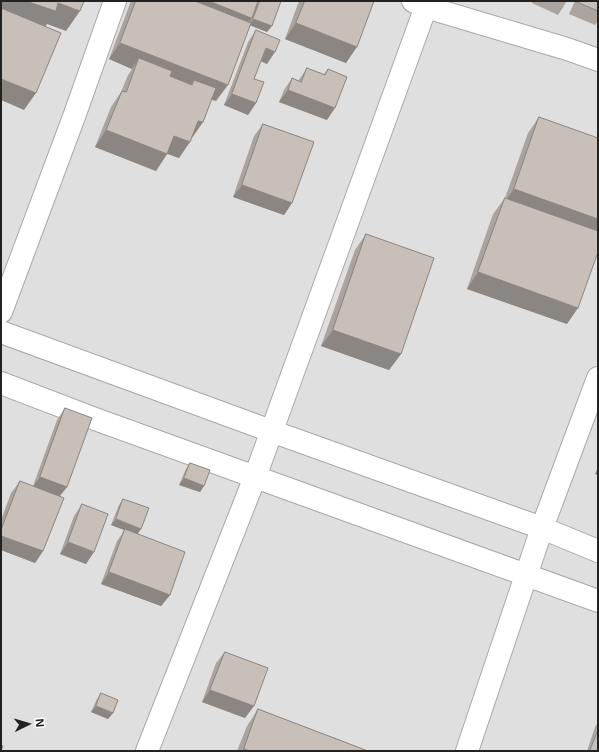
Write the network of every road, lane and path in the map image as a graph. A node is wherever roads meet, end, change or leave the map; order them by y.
1 (115, 1) edge
2 (422, 3) edge
3 (598, 60) edge
4 (1, 312) edge
5 (1, 332) edge
6 (598, 378) edge
7 (1, 383) edge
8 (271, 431) junction
9 (255, 477) junction
10 (542, 528) junction
11 (598, 551) edge
12 (526, 574) junction
13 (598, 600) edge
14 (147, 751) edge
15 (467, 751) edge

1 - 4 street
2 - 3 street
2 - 8 street
5 - 8 street
6 - 10 street
7 - 9 street
8 - 9 street
8 - 10 street
9 - 12 street
9 - 14 street
10 - 11 street
10 - 12 street
12 - 13 street
12 - 15 street

